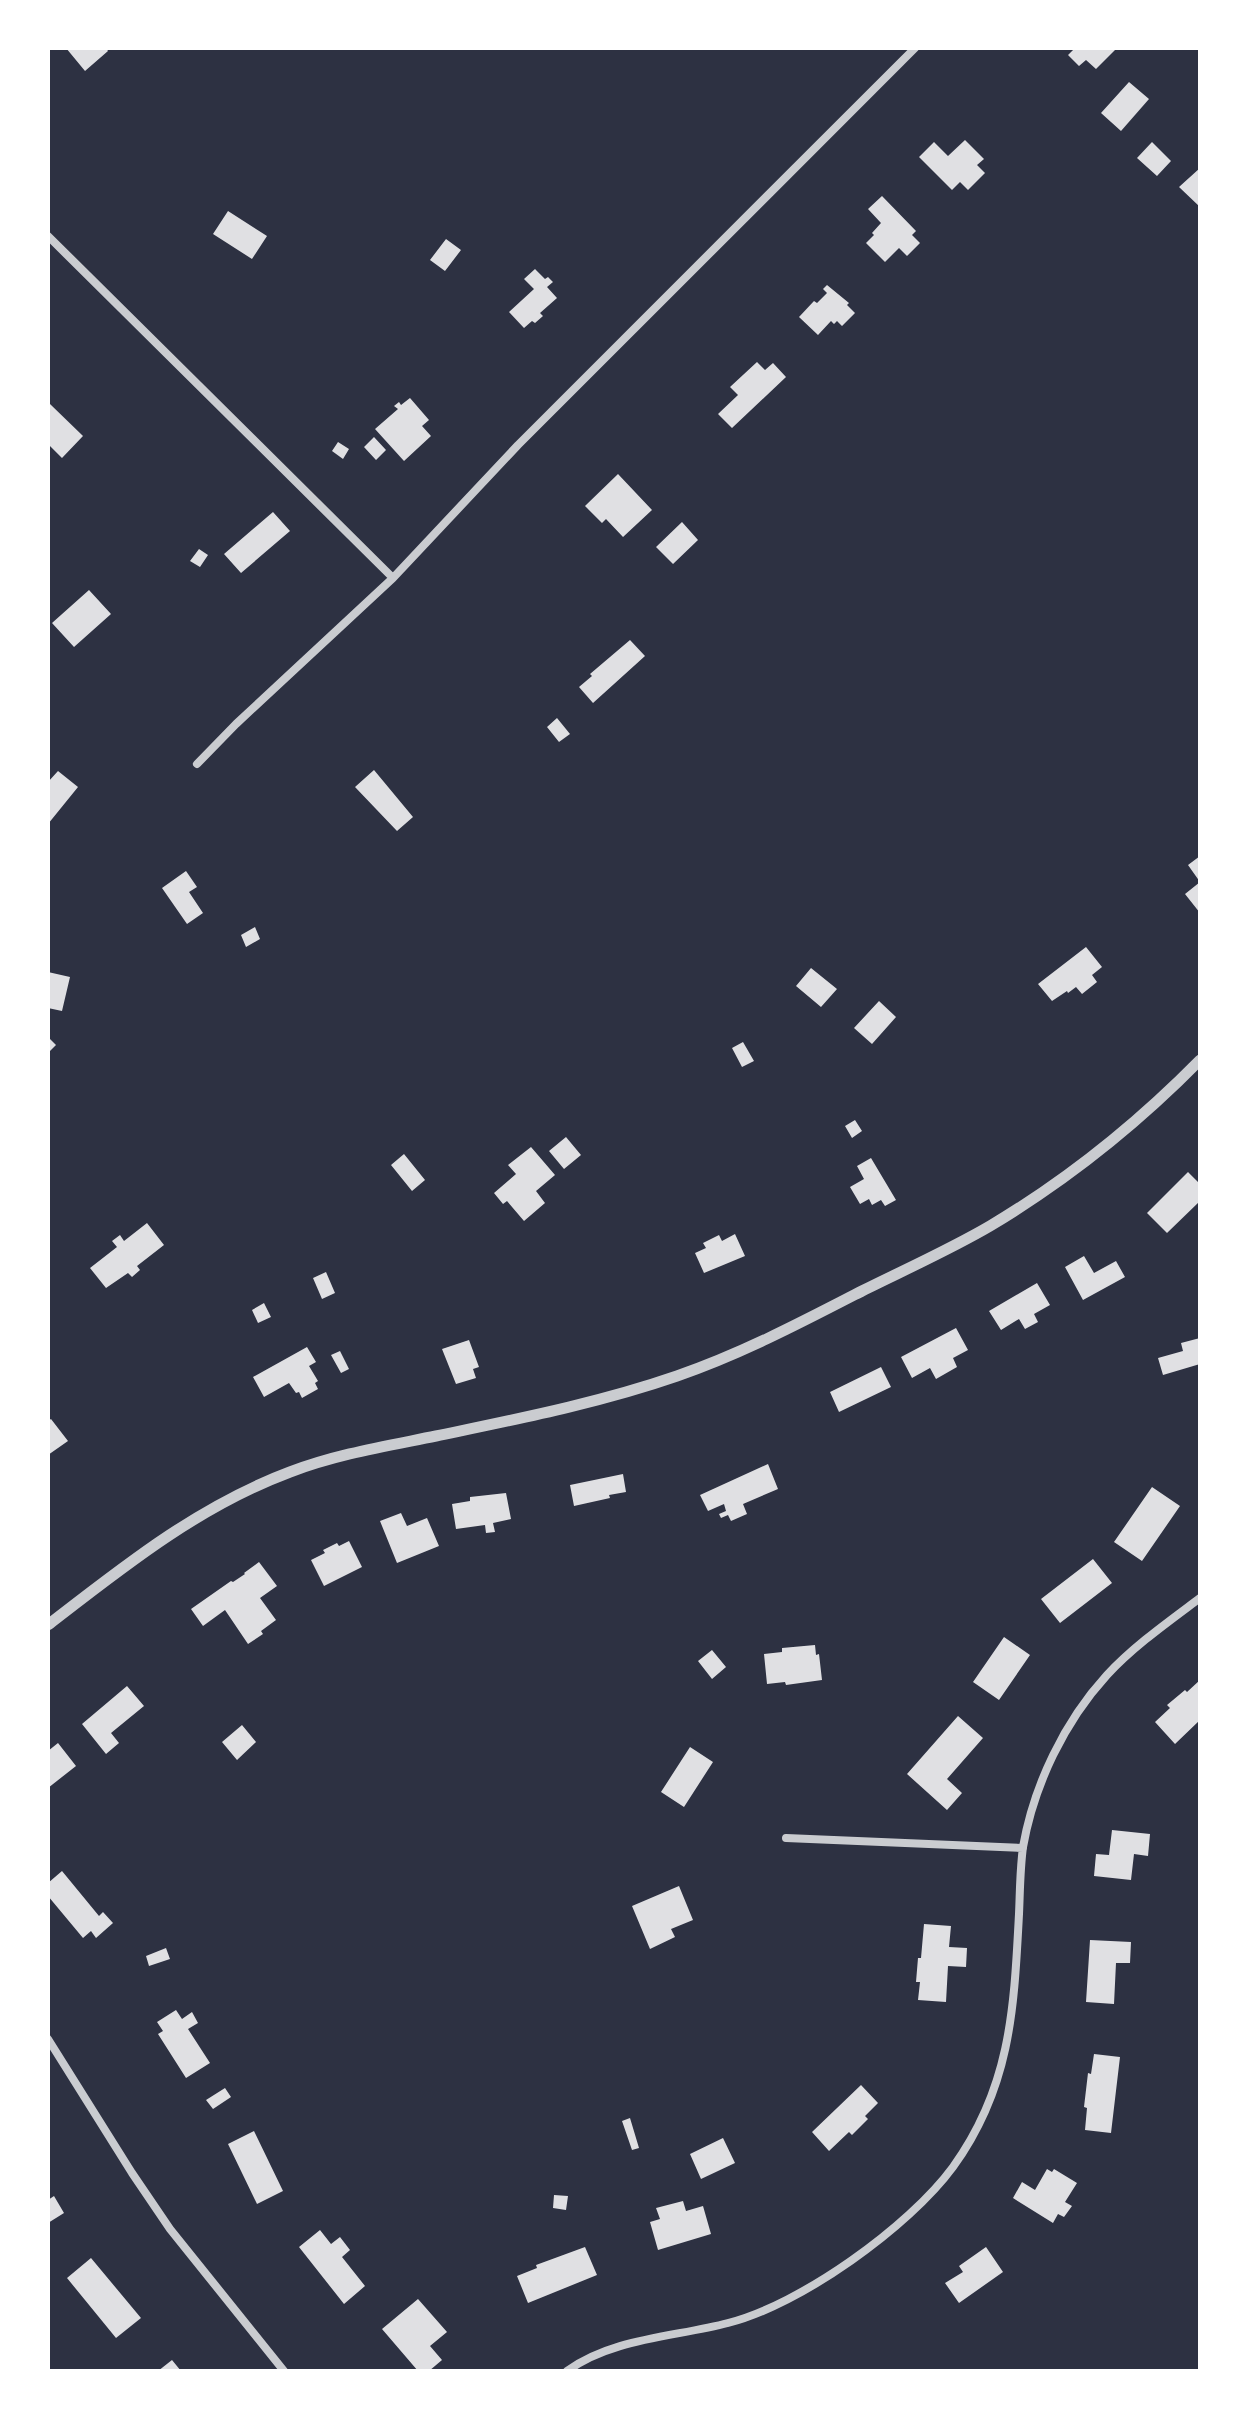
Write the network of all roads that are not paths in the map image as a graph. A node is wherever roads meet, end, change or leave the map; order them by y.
1 (915, 48) edge
2 (48, 236) edge
3 (393, 578) junction
4 (197, 764) dead end
5 (1200, 1060) edge
6 (1200, 1598) edge
7 (48, 1625) edge
8 (786, 1838) dead end
9 (1023, 1848) junction
10 (48, 2039) edge
11 (284, 2371) edge
12 (567, 2371) edge

1 - 3 street
2 - 3 street
3 - 4 street
5 - 7 street
6 - 9 street
8 - 9 street
9 - 12 street
10 - 11 street

